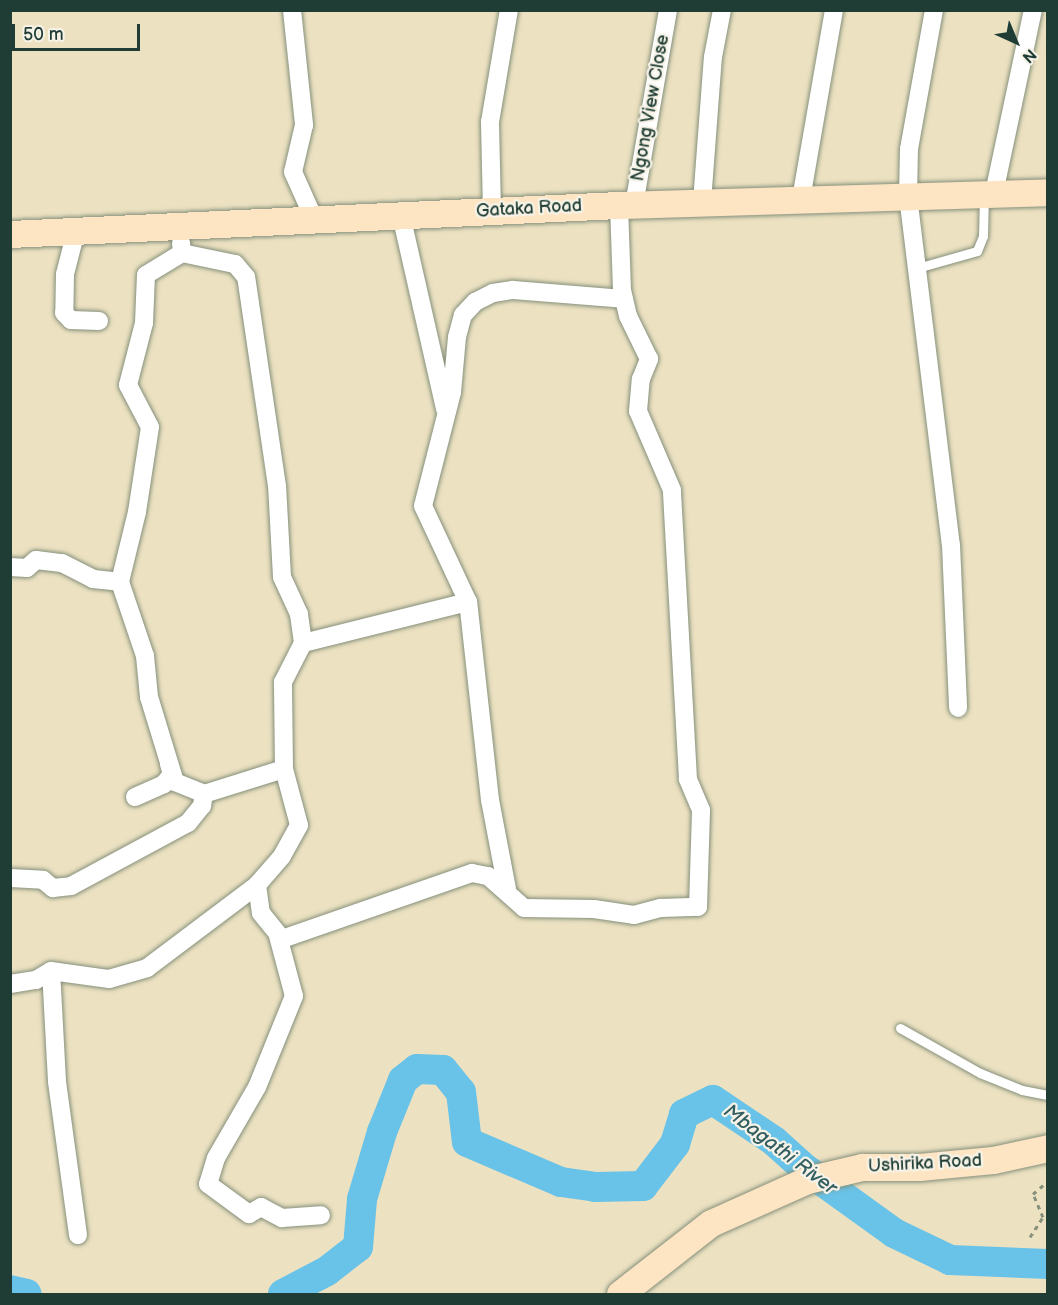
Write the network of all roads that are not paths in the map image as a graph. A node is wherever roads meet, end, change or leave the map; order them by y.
1 (292, 10) edge
2 (509, 10) edge
3 (668, 10) edge
4 (722, 10) edge
5 (834, 10) edge
6 (934, 10) edge
7 (1033, 10) edge
8 (1047, 192) edge
9 (989, 194) junction
10 (908, 196) junction
11 (801, 199) junction
12 (702, 202) junction
13 (627, 205) junction
14 (492, 211) junction
15 (401, 215) junction
16 (314, 219) junction
17 (181, 226) junction
18 (76, 231) junction
19 (10, 234) edge
20 (182, 253) junction
21 (917, 268) junction
22 (624, 299) junction
23 (99, 321) dead end
24 (447, 415) junction
25 (10, 567) edge
26 (120, 582) junction
27 (468, 602) junction
28 (303, 643) junction
29 (958, 708) dead end
30 (161, 736) junction
31 (284, 769) junction
32 (204, 794) junction
33 (135, 797) dead end
34 (10, 878) edge
35 (257, 885) junction
36 (507, 889) junction
37 (278, 936) junction
38 (51, 971) junction
39 (10, 984) edge
40 (900, 1028) dead end
41 (1047, 1095) edge
42 (1047, 1148) edge
43 (321, 1215) dead end
44 (78, 1234) dead end
45 (620, 1294) edge

1 - 16 street
2 - 14 street
3 - 13 street, Ngong View Close
4 - 12 street
5 - 11 street
6 - 10 street
7 - 9 street
8 - 9 street, Gataka Road
9 - 10 street, Gataka Road
9 - 21 lane
10 - 11 street, Gataka Road
10 - 21 street
11 - 12 street, Gataka Road
12 - 13 street, Gataka Road
13 - 14 street, Gataka Road
13 - 22 street, Ngong View Close
14 - 15 street, Gataka Road
15 - 16 street, Gataka Road
15 - 24 street
16 - 17 street, Gataka Road
17 - 18 street, Gataka Road
17 - 20 street
18 - 19 street, Gataka Road
18 - 23 street
20 - 26 street
20 - 28 street
21 - 29 street
22 - 24 street
22 - 36 street, Ngong View Close
24 - 27 street
25 - 26 street
26 - 30 street
27 - 28 street
27 - 36 street
28 - 31 street
30 - 32 street
30 - 33 street
31 - 32 street
31 - 35 street
32 - 34 street
35 - 37 street
35 - 38 street
36 - 37 street
37 - 43 street
38 - 39 street
38 - 44 street
40 - 41 lane
42 - 45 street, Ushirika Road

